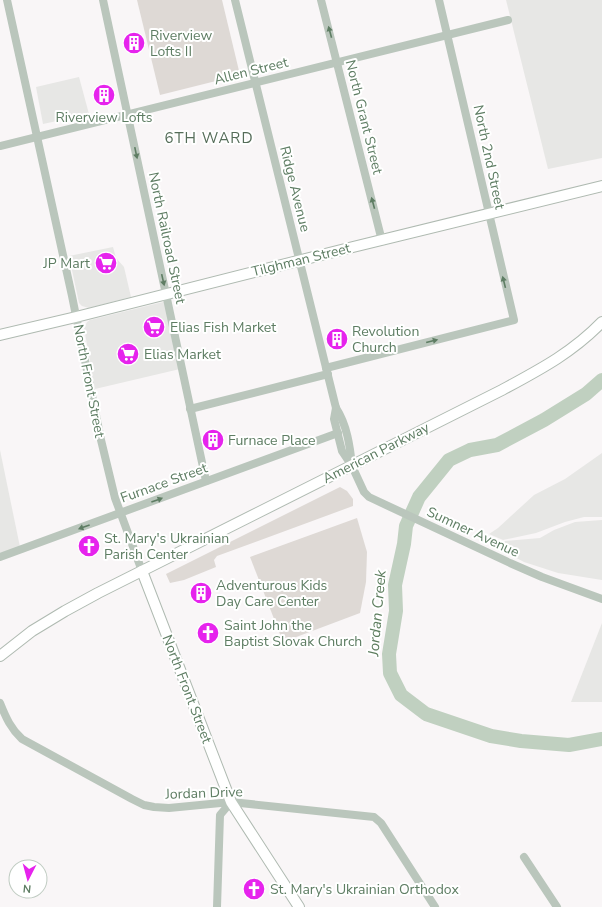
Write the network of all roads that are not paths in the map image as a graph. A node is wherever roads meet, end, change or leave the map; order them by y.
1 (7, 0) edge
2 (104, 0) edge
3 (235, 0) edge
4 (321, 0) edge
5 (439, 0) edge
6 (508, 20) dead end
7 (448, 36) junction
8 (338, 63) junction
9 (256, 83) junction
10 (128, 115) junction
11 (36, 137) junction
12 (0, 146) edge
13 (602, 186) edge
14 (488, 215) junction
15 (382, 241) junction
16 (300, 262) junction
17 (166, 294) junction
18 (76, 318) junction
19 (602, 322) edge
20 (0, 334) edge
21 (327, 371) junction
22 (336, 408) junction
23 (190, 409) junction
24 (338, 433) junction
25 (352, 466) junction
26 (206, 482) junction
27 (121, 513) junction
28 (0, 557) edge
29 (142, 571) junction
30 (602, 599) edge
31 (0, 656) edge
32 (0, 703) edge
33 (231, 802) junction
34 (524, 857) dead end
35 (217, 907) edge
36 (299, 907) edge
37 (435, 907) edge
38 (557, 907) edge

1 - 11 street, North Front Street
2 - 10 street, North Railroad Street
3 - 9 street, Ridge Avenue
8 -> 4 street, North Grant Street
5 - 7 street, North 2nd Street
6 - 7 street, Allen Street
7 - 8 street, Allen Street
7 - 14 street, North 2nd Street
8 - 9 street, Allen Street
15 -> 8 street, North Grant Street
9 - 10 street, Allen Street
9 - 16 street, Ridge Avenue
10 - 11 street, Allen Street
10 -> 17 street, North Railroad Street
11 - 12 street, Allen Street
11 - 18 street, North Front Street
13 - 14 main road, Tilghman Street
14 - 15 main road, Tilghman Street
21 -> 14 street, North 2nd Street
15 - 16 main road, Tilghman Street
16 - 17 main road, Tilghman Street
16 - 21 street, Ridge Avenue
17 - 18 main road, Tilghman Street
17 - 23 street, North Railroad Street
18 - 20 main road, Tilghman Street
18 - 27 street, North Front Street
19 - 25 main road, American Parkway
21 - 22 street, Ridge Avenue
21 - 23 street
22 - 24 street, Ridge Avenue
22 - 25 street, Ridge Avenue
23 - 26 street, North Railroad Street
24 - 25 street, Ridge Avenue
24 - 26 street, Furnace Street
25 - 29 main road, American Parkway
25 - 30 street, Sumner Avenue
27 -> 26 street, Furnace Street
27 -> 28 street, Furnace Street
27 - 29 street, North Front Street
29 - 31 main road, American Parkway
29 - 33 main road, North Front Street
32 - 33 street, Jordan Drive
33 - 35 street
33 - 36 main road, North Front Street
33 - 37 street, Jordan Drive
34 - 38 street

